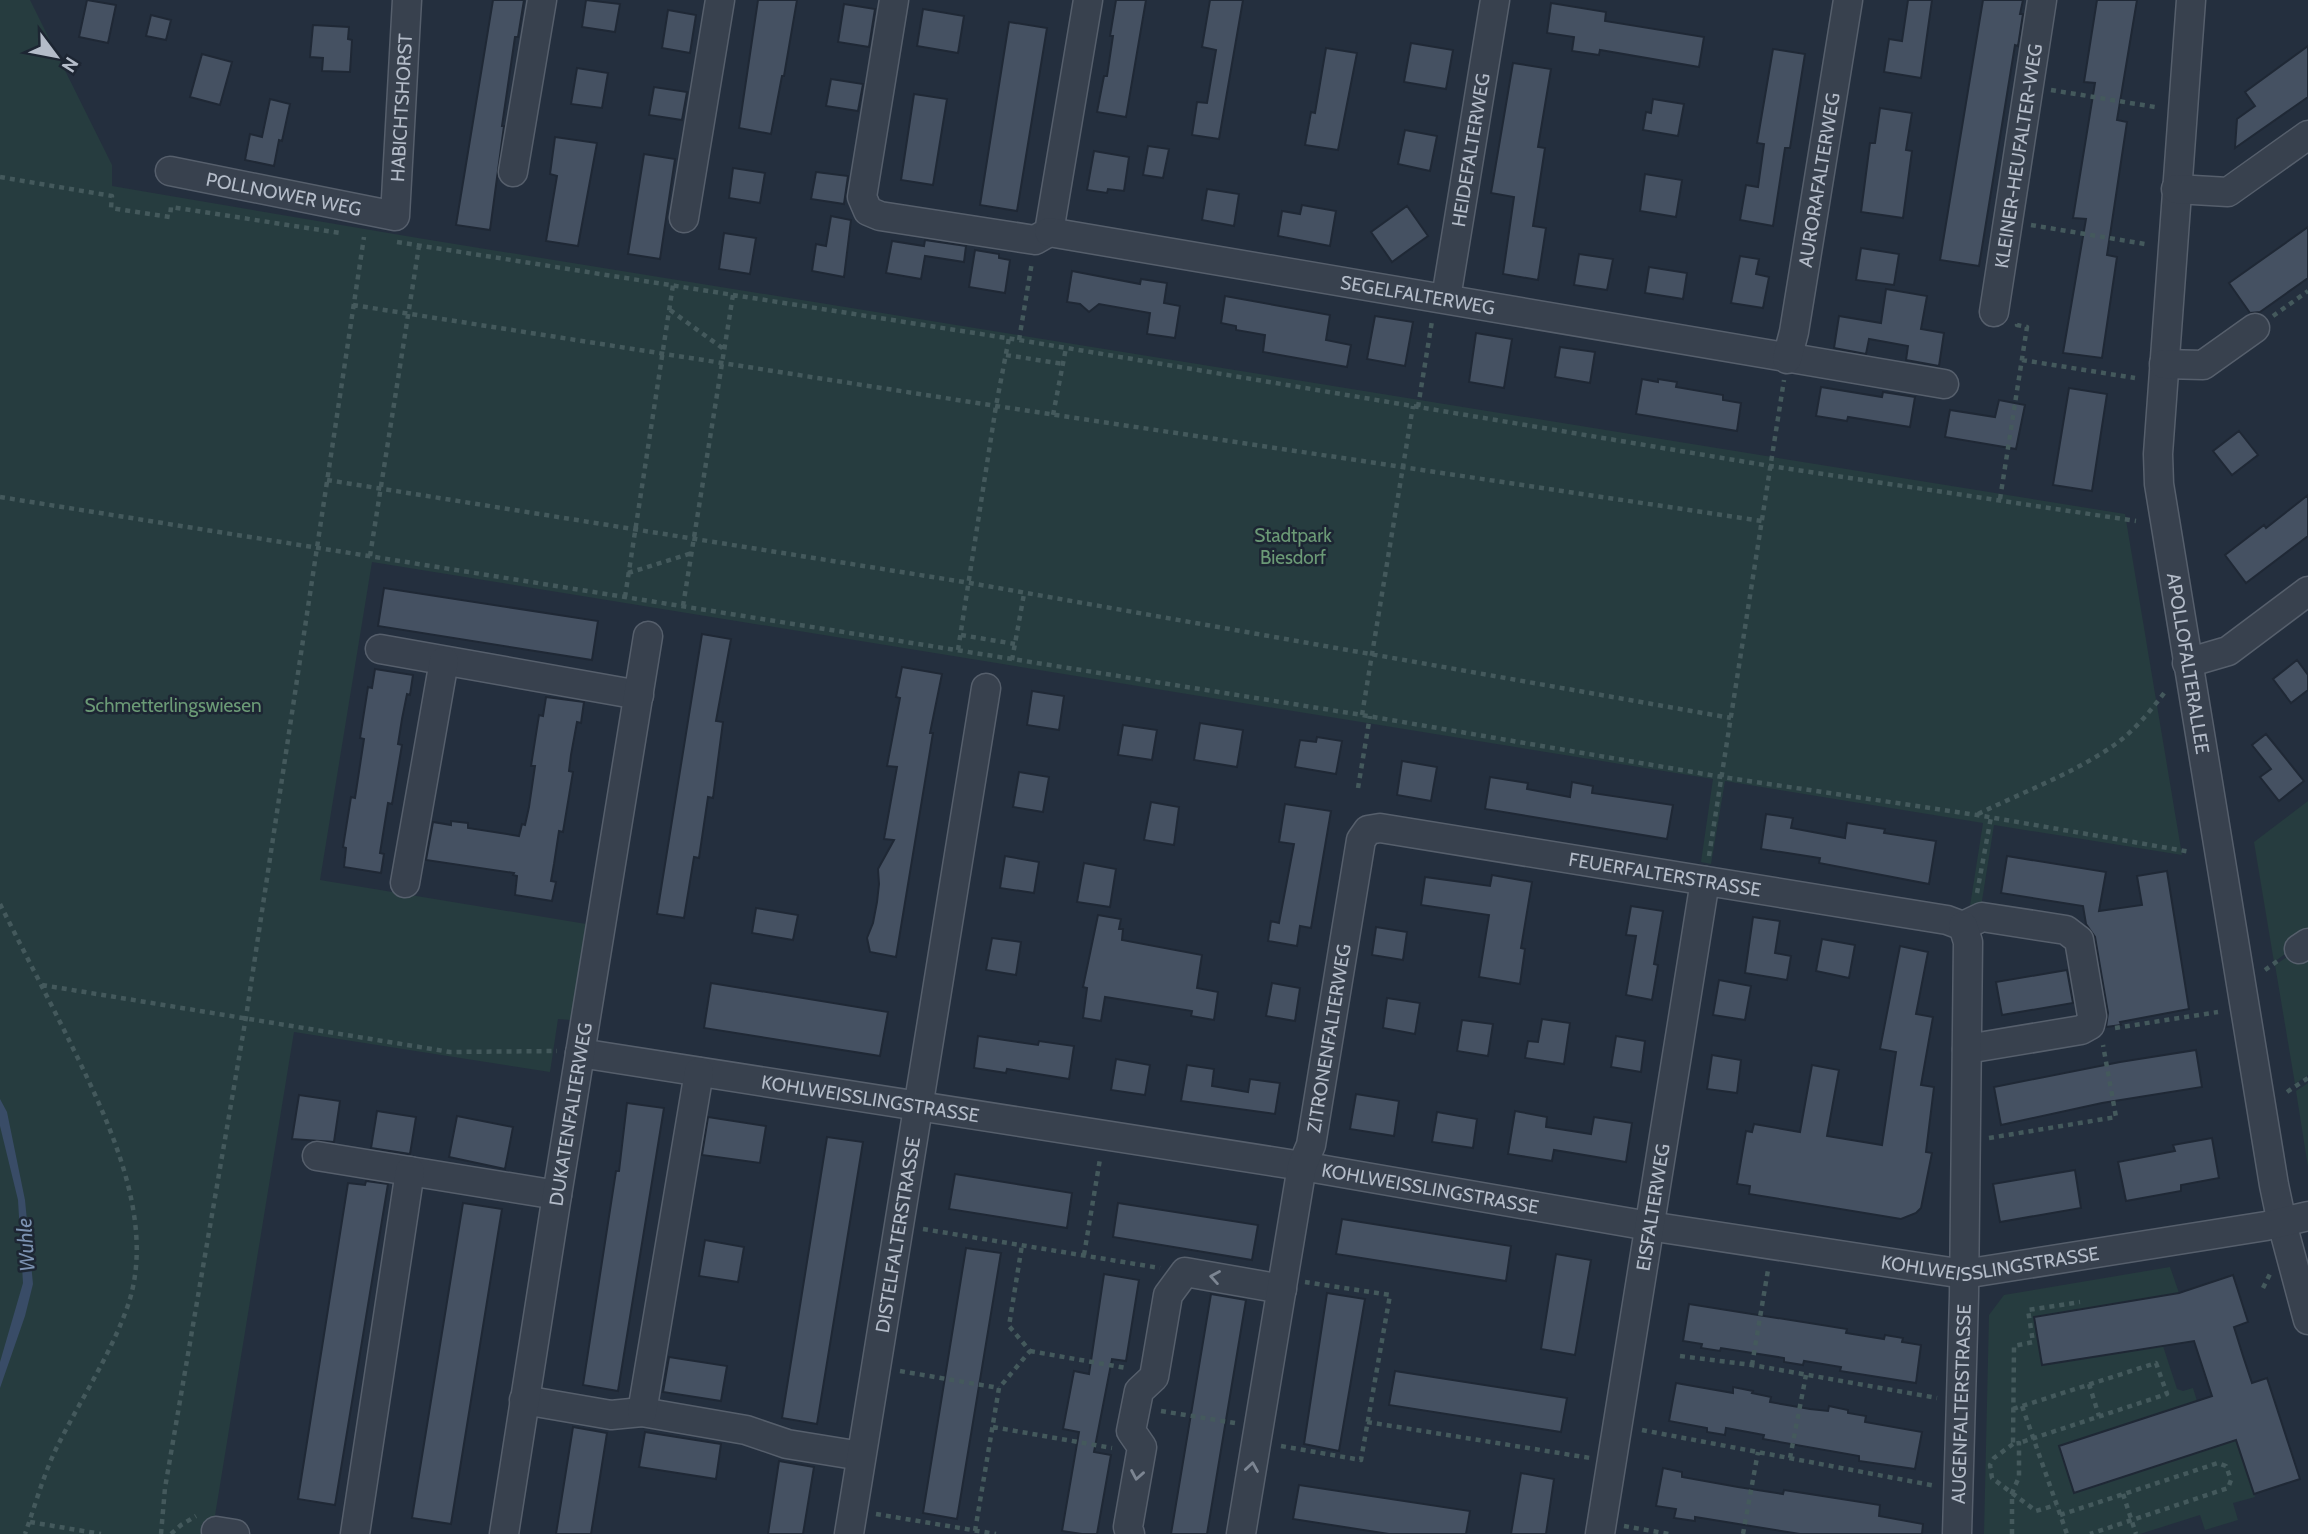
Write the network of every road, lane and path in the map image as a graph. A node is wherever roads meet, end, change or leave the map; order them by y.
1 (407, 0) edge
2 (542, 0) edge
3 (720, 0) edge
4 (894, 0) edge
5 (1495, 0) edge
6 (1848, 0) edge
7 (2042, 0) edge
8 (2191, 0) edge
9 (1080, 1) edge
10 (2029, 87) junction
11 (2155, 107) dead end
12 (2308, 135) edge
13 (170, 171) dead end
14 (513, 172) dead end
15 (0, 177) edge
16 (2176, 189) junction
17 (684, 218) dead end
18 (2009, 221) junction
19 (391, 228) junction
20 (350, 235) dead end
21 (1042, 236) junction
22 (376, 239) dead end
23 (2145, 243) dead end
24 (419, 246) junction
25 (674, 285) junction
26 (2308, 291) edge
27 (733, 295) junction
28 (1441, 298) junction
29 (354, 305) junction
30 (670, 310) junction
31 (410, 313) junction
32 (2006, 318) joint
33 (2263, 323) joint
34 (1009, 338) junction
35 (1019, 340) junction
36 (1066, 348) junction
37 (725, 350) junction
38 (662, 353) junction
39 (1006, 355) junction
40 (1787, 359) junction
41 (2022, 360) junction
42 (722, 364) junction
43 (1063, 364) junction
44 (2164, 364) junction
45 (2135, 378) dead end
46 (1944, 384) dead end
47 (996, 406) junction
48 (1415, 406) junction
49 (1053, 415) junction
50 (1770, 466) junction
51 (1403, 467) junction
52 (327, 480) junction
53 (381, 488) junction
54 (0, 496) edge
55 (2000, 499) junction
56 (1762, 521) junction
57 (2136, 521) dead end
58 (634, 530) junction
59 (695, 539) junction
60 (316, 548) junction
61 (692, 553) junction
62 (370, 556) junction
63 (628, 573) junction
64 (970, 583) junction
65 (2308, 591) edge
66 (1024, 594) junction
67 (625, 597) junction
68 (683, 606) junction
69 (961, 635) junction
70 (649, 636) dead end
71 (1015, 644) junction
72 (380, 649) dead end
73 (958, 650) junction
74 (1372, 654) junction
75 (1012, 660) junction
76 (444, 661) junction
77 (2187, 663) junction
78 (986, 688) dead end
79 (2165, 692) dead end
80 (639, 695) junction
81 (1362, 715) junction
82 (1370, 716) junction
83 (1731, 718) junction
84 (1722, 778) junction
85 (1358, 788) dead end
86 (1977, 815) junction
87 (1991, 817) junction
88 (1368, 830) joint
89 (2191, 852) dead end
90 (1705, 881) junction
91 (405, 883) dead end
92 (0, 904) edge
93 (1964, 926) junction
94 (2295, 951) edge
95 (2265, 970) dead end
96 (41, 985) junction
97 (2218, 1012) dead end
98 (246, 1017) junction
99 (2095, 1028) junction
100 (1967, 1049) junction
101 (580, 1053) junction
102 (699, 1072) junction
103 (2307, 1079) edge
104 (2287, 1092) dead end
105 (920, 1106) junction
106 (1966, 1140) junction
107 (317, 1156) dead end
108 (1100, 1159) dead end
109 (1302, 1166) junction
110 (410, 1171) junction
111 (557, 1195) junction
112 (2295, 1220) edge
113 (1649, 1226) junction
114 (922, 1229) dead end
115 (1022, 1245) junction
116 (1084, 1255) junction
117 (1768, 1267) dead end
118 (1185, 1272) junction
119 (1964, 1274) junction
120 (1283, 1284) junction
121 (2080, 1302) dead end
122 (2308, 1320) edge
123 (1030, 1351) junction
124 (1680, 1356) dead end
125 (1752, 1365) junction
126 (899, 1371) dead end
127 (1155, 1373) junction
128 (1805, 1375) junction
129 (2089, 1384) junction
130 (999, 1388) junction
131 (1938, 1398) dead end
132 (524, 1400) junction
133 (2022, 1406) junction
134 (1136, 1407) junction
135 (2013, 1409) junction
136 (642, 1412) junction
137 (2099, 1416) junction
138 (1367, 1422) junction
139 (1617, 1426) junction
140 (993, 1427) junction
141 (1258, 1435) junction
142 (2034, 1438) junction
143 (2020, 1443) junction
144 (2012, 1444) junction
145 (1758, 1452) junction
146 (1141, 1454) junction
147 (861, 1456) junction
148 (1790, 1458) junction
149 (1612, 1461) junction
150 (1937, 1486) dead end
151 (2012, 1493) junction
152 (2123, 1494) junction
153 (2056, 1505) junction
154 (876, 1514) dead end
155 (2060, 1515) junction
156 (2132, 1521) junction
157 (30, 1522) junction
158 (1601, 1528) edge
159 (975, 1531) junction
160 (25, 1534) edge
161 (101, 1534) edge
162 (161, 1534) edge
163 (355, 1534) edge
164 (504, 1534) edge
165 (849, 1534) edge
166 (996, 1534) edge
167 (1130, 1534) edge
168 (1241, 1534) edge
169 (1669, 1534) edge
170 (1743, 1534) edge
171 (1957, 1534) edge
172 (2012, 1534) edge
173 (2067, 1534) edge
174 (2090, 1534) edge
175 (2137, 1534) edge

1 - 19 street, HABICHTSHORST
2 - 14 street
3 - 17 street
4 - 21 street, SEGELFALTERWEG
5 - 28 street, HEIDEFALTERWEG
6 - 40 street, AURORAFALTERWEG
7 - 10 street, KLEINER-HEUFALTER-WEG
8 - 16 street, APOLLOFALTERALLEE
9 - 21 street
10 - 11 path
10 - 18 street, KLEINER-HEUFALTER-WEG
12 - 16 street
13 - 19 street, POLLNOWER WEG
15 - 20 path
16 - 44 street, APOLLOFALTERALLEE
18 - 23 path
18 - 32 street, KLEINER-HEUFALTER-WEG
19 - 24 path
21 - 28 street, SEGELFALTERWEG
21 - 35 path
22 - 29 path
24 - 25 path
24 - 31 path
25 - 27 path
25 - 30 path
26 - 33 path
27 - 34 path
27 - 37 path
28 - 40 street, SEGELFALTERWEG
28 - 48 path
29 - 31 path
29 - 52 path
30 - 37 path
30 - 38 path
31 - 38 path
31 - 53 path
32 - 41 path
33 - 44 street
34 - 35 path
34 - 39 path
35 - 36 path
36 - 43 path
36 - 48 path
37 - 42 path
38 - 42 path
38 - 58 path
39 - 43 path
39 - 47 path
40 - 46 street, SEGELFALTERWEG
40 - 50 path
41 - 45 path
41 - 55 path
42 - 47 path
42 - 59 path
43 - 49 path
44 - 77 street, APOLLOFALTERALLEE
47 - 49 path
47 - 64 path
48 - 50 path
48 - 51 path
49 - 51 path
50 - 55 path
50 - 56 path
51 - 56 path
51 - 74 path
52 - 53 path
52 - 60 path
53 - 58 path
53 - 62 path
54 - 60 path
55 - 57 path
56 - 83 path
58 - 59 path
58 - 63 path
59 - 61 path
59 - 64 path
60 - 62 path
60 - 98 path
61 - 63 path
61 - 68 path
62 - 67 path
63 - 67 path
64 - 66 path
64 - 69 path
65 - 77 street
66 - 71 path
66 - 74 path
67 - 68 path
68 - 73 path
69 - 71 path
69 - 73 path
70 - 80 street, DUKATENFALTERWEG
71 - 75 path
72 - 76 street
73 - 75 path
74 - 81 path
74 - 83 path
75 - 81 path
76 - 80 street
76 - 91 street
77 - 112 street, APOLLOFALTERALLEE
78 - 105 street, DISTELFALTERSTRASSE
79 - 86 path
80 - 101 street, DUKATENFALTERWEG
81 - 82 path
82 - 84 path
82 - 85 path
83 - 84 path
84 - 86 path
84 - 90 path
86 - 87 path
87 - 89 path
87 - 93 path
88 - 90 street, FEUERFALTERSTRASSE
88 - 109 street, ZITRONENFALTERWEG
90 - 93 street, FEUERFALTERSTRASSE
90 - 113 street, EISFALTERWEG
92 - 96 path
93 - 99 street
93 - 100 street
94 - 95 path
96 - 98 path
96 - 157 path
97 - 99 path
98 - 101 path
98 - 162 path
99 - 100 street
99 - 106 path
100 - 106 street
101 - 102 street, KOHLWEISSLINGSTRASSE
101 - 111 street, DUKATENFALTERWEG
102 - 105 street, KOHLWEISSLINGSTRASSE
102 - 136 street
103 - 104 path
105 - 109 street, KOHLWEISSLINGSTRASSE
105 - 147 street, DISTELFALTERSTRASSE
106 - 119 street
107 - 110 street
108 - 116 path
109 - 113 street, KOHLWEISSLINGSTRASSE
109 - 120 street, ZITRONENFALTERWEG
110 - 111 street
110 - 163 street
111 - 132 street, DUKATENFALTERWEG
112 - 119 street, KOHLWEISSLINGSTRASSE
112 - 122 street, APOLLOFALTERALLEE
113 - 119 street, KOHLWEISSLINGSTRASSE
113 - 139 street, EISFALTERWEG
114 - 115 path
115 - 116 path
115 - 123 path
116 - 118 path
117 - 125 path
120 -> 118 street
118 - 127 street
119 - 171 street, AUGENFALTERSTRASSE
120 - 138 path
120 - 141 street, ZITRONENFALTERWEG
121 - 135 path
123 - 127 path
123 - 130 path
124 - 125 path
125 - 128 path
126 - 130 path
127 - 134 street
128 - 131 path
128 - 148 path
129 - 133 path
129 - 137 path
129 - 137 path
130 - 140 path
132 - 136 street
132 - 164 street, DUKATENFALTERWEG
133 - 135 path
133 - 142 path
134 - 141 path
134 - 146 street
135 - 144 path
136 - 147 street
137 - 142 path
138 - 141 path
138 - 149 path
139 - 145 path
139 - 149 street, EISFALTERWEG
140 - 146 path
140 - 159 path
168 -> 141 street, ZITRONENFALTERWEG
142 - 143 path
142 - 153 path
143 - 144 path
143 - 151 path
144 - 151 path
145 - 148 path
145 - 170 path
146 -> 167 street
147 - 165 street, DISTELFALTERSTRASSE
148 - 150 path
149 - 158 street, EISFALTERWEG
151 - 153 path
151 - 172 path
152 - 155 path
152 - 156 path
152 - 156 path
153 - 155 path
154 - 159 path
155 - 173 path
156 - 174 path
156 - 175 path
157 - 160 path
157 - 161 path
158 - 169 path
159 - 166 path

